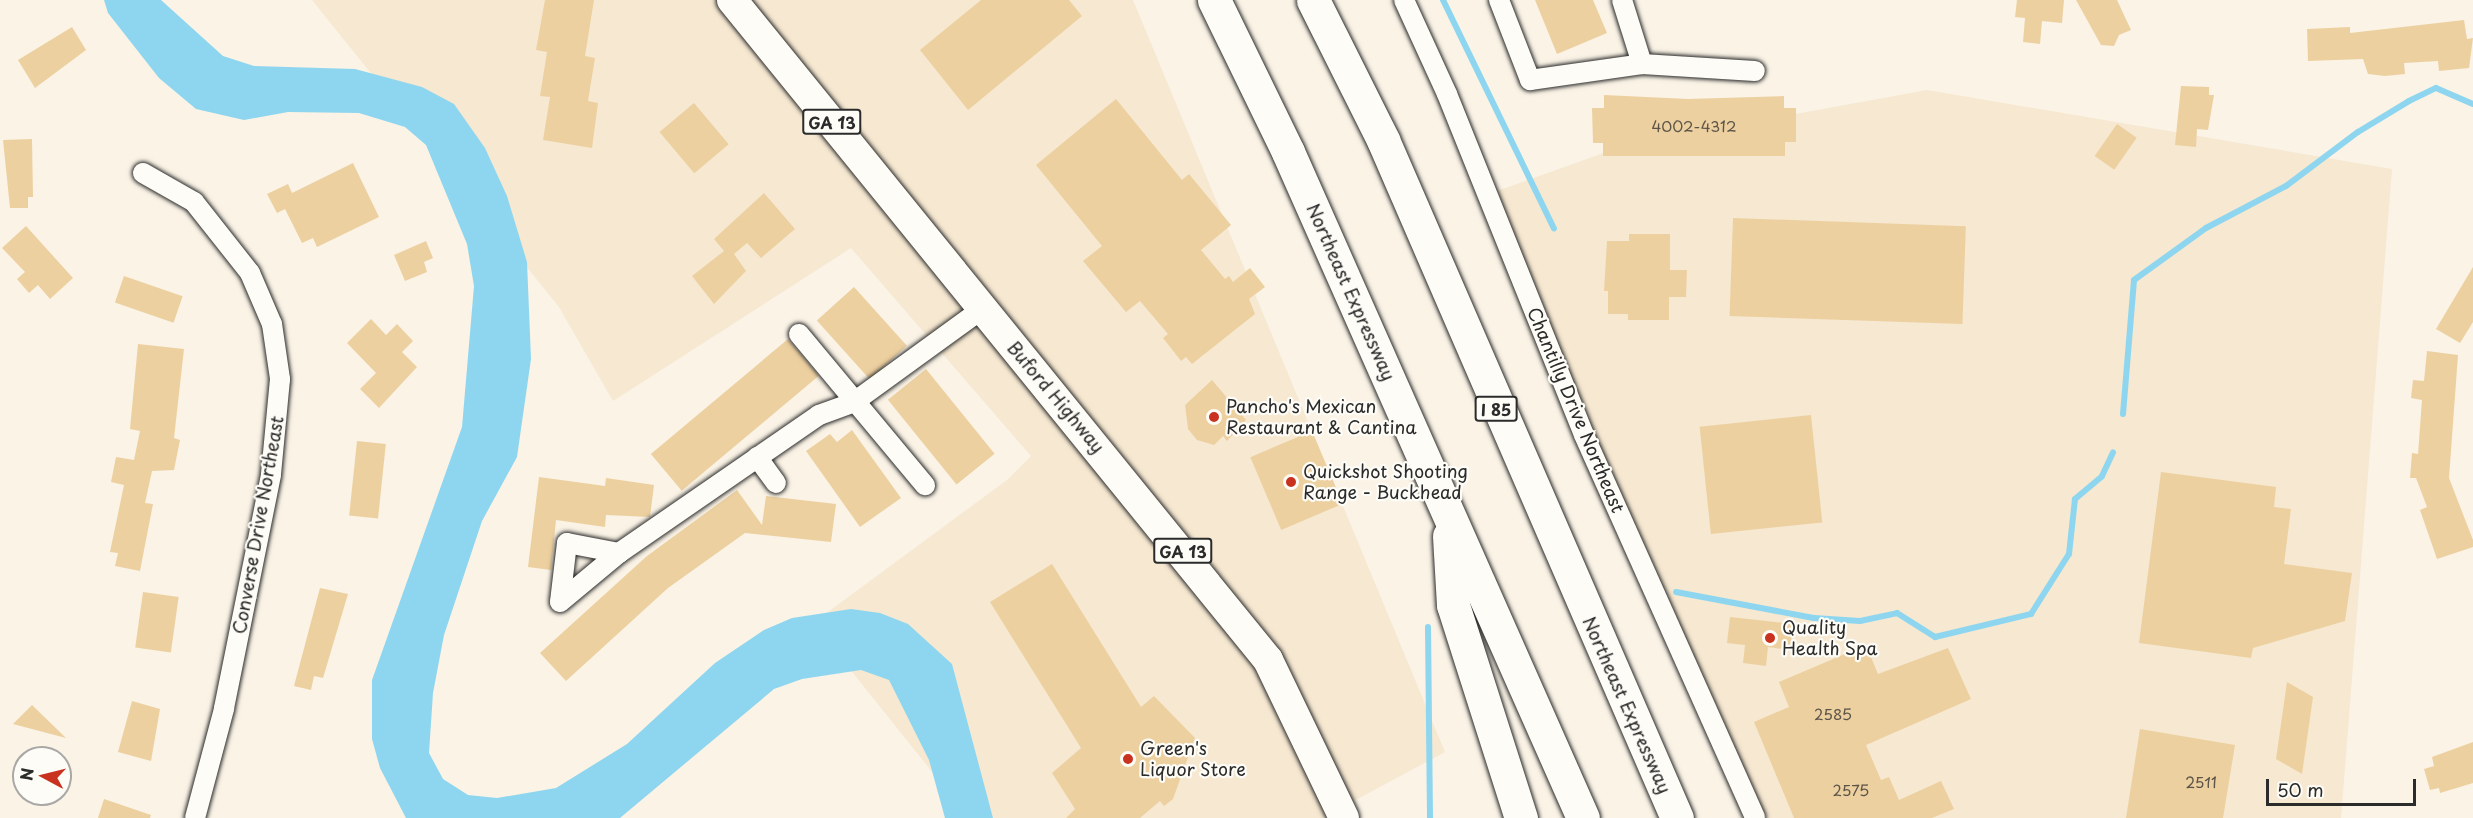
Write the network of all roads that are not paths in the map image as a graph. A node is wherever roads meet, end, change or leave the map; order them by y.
1 (732, 0) edge
2 (1214, 0) edge
3 (1313, 0) edge
4 (1404, 0) edge
5 (1499, 0) edge
6 (1622, 0) edge
7 (1642, 64) junction
8 (1755, 71) dead end
9 (143, 172) dead end
10 (982, 309) junction
11 (800, 334) dead end
12 (854, 402) junction
13 (757, 457) junction
14 (776, 483) dead end
15 (925, 485) dead end
16 (1447, 513) junction
17 (619, 553) dead end
18 (1677, 817) edge
19 (195, 818) edge
20 (1344, 818) edge
21 (1521, 818) edge
22 (1583, 818) edge
23 (1755, 818) edge

1 - 10 main road, Buford Highway / GA 13
2 - 16 highway, Northeast Expressway
3 - 18 highway, Northeast Expressway / I 85
4 - 23 street, Chantilly Drive Northeast
5 - 7 street
6 - 7 street
7 - 8 street
9 - 19 street, Converse Drive Northeast
10 - 12 street
10 - 20 main road, Buford Highway / GA 13
11 - 12 street
12 - 13 street
12 - 15 street
13 - 14 street
13 - 17 street
16 - 21 highway
16 - 22 highway, Northeast Expressway

